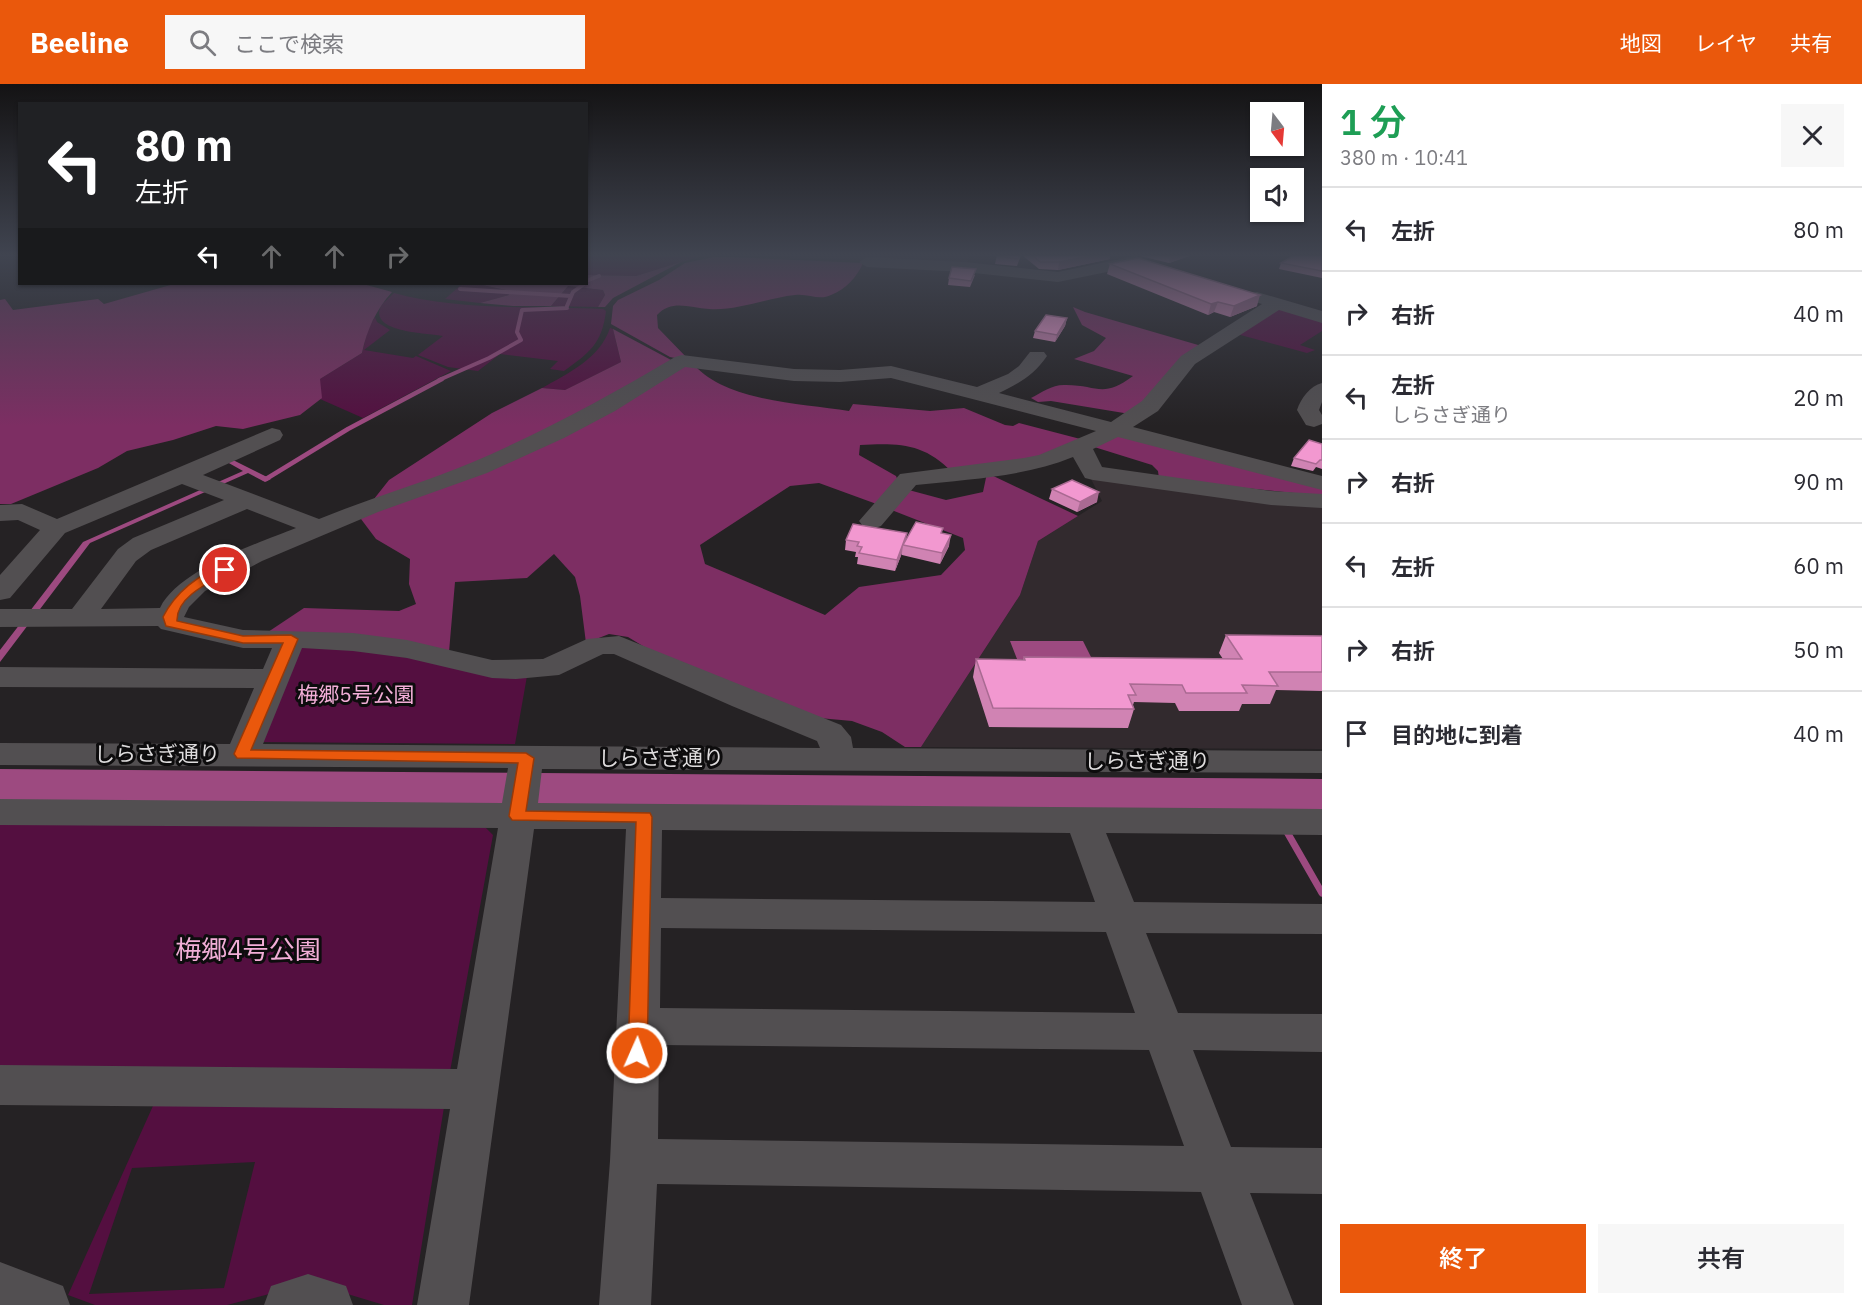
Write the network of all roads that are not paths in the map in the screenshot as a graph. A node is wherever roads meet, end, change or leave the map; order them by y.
1 (1263, 312) edge
2 (1306, 312) edge
3 (1322, 317) edge
4 (1037, 356) dead end
5 (1322, 388) edge
6 (979, 394) junction
7 (1314, 420) dead end
8 (1115, 430) junction
9 (272, 435) dead end
10 (1080, 447) junction
11 (182, 476) junction
12 (1322, 483) edge
13 (244, 501) junction
14 (1322, 501) edge
15 (0, 513) edge
16 (872, 521) dead end
17 (318, 527) junction
18 (56, 528) junction
19 (0, 555) edge
20 (32, 555) junction
21 (0, 592) edge
22 (170, 617) junction
23 (0, 618) edge
24 (80, 618) junction
25 (291, 639) junction
26 (0, 677) edge
27 (274, 679) junction
28 (0, 754) edge
29 (242, 754) junction
30 (838, 758) junction
31 (1322, 762) edge
32 (522, 788) junction
33 (0, 812) edge
34 (644, 817) junction
35 (1083, 820) junction
36 (1322, 822) edge
37 (640, 914) junction
38 (1120, 917) junction
39 (1322, 919) edge
40 (638, 1026) junction
41 (1164, 1033) junction
42 (1322, 1033) edge
43 (0, 1085) edge
44 (475, 1089) junction
45 (634, 1161) junction
46 (1217, 1171) junction
47 (1322, 1172) edge
48 (0, 1288) edge
49 (44, 1305) edge
50 (290, 1305) edge
51 (327, 1305) edge
52 (443, 1305) edge
53 (625, 1305) edge
54 (1268, 1305) edge

1 - 8 street
2 - 3 street
4 - 6 street
5 - 7 street
6 - 8 street
6 - 17 street
8 - 10 street
8 - 12 street
9 - 11 street
10 - 14 street
10 - 16 street
11 - 13 street
11 - 18 street
13 - 17 street
13 - 24 street
15 - 18 street
17 - 22 street
18 - 20 street
19 - 20 street
20 - 21 street
22 - 24 street
22 - 25 street
23 - 24 street
25 - 27 street
25 - 30 street
26 - 27 street
27 - 29 street
28 - 29 street, しらさぎ通り
29 - 32 street, しらさぎ通り
30 - 31 street, しらさぎ通り
30 - 32 street, しらさぎ通り
32 - 33 street
32 - 34 street
32 - 44 street
34 - 35 street
34 - 37 street
35 - 36 street
35 - 38 street
37 - 38 street
37 - 40 street
38 - 39 street
38 - 41 street
40 - 41 street
40 - 45 street
41 - 42 street
41 - 46 street
43 - 44 street
44 - 52 street
45 - 46 street
45 - 53 street
46 - 47 street
46 - 54 street
48 - 49 street
50 - 51 street

